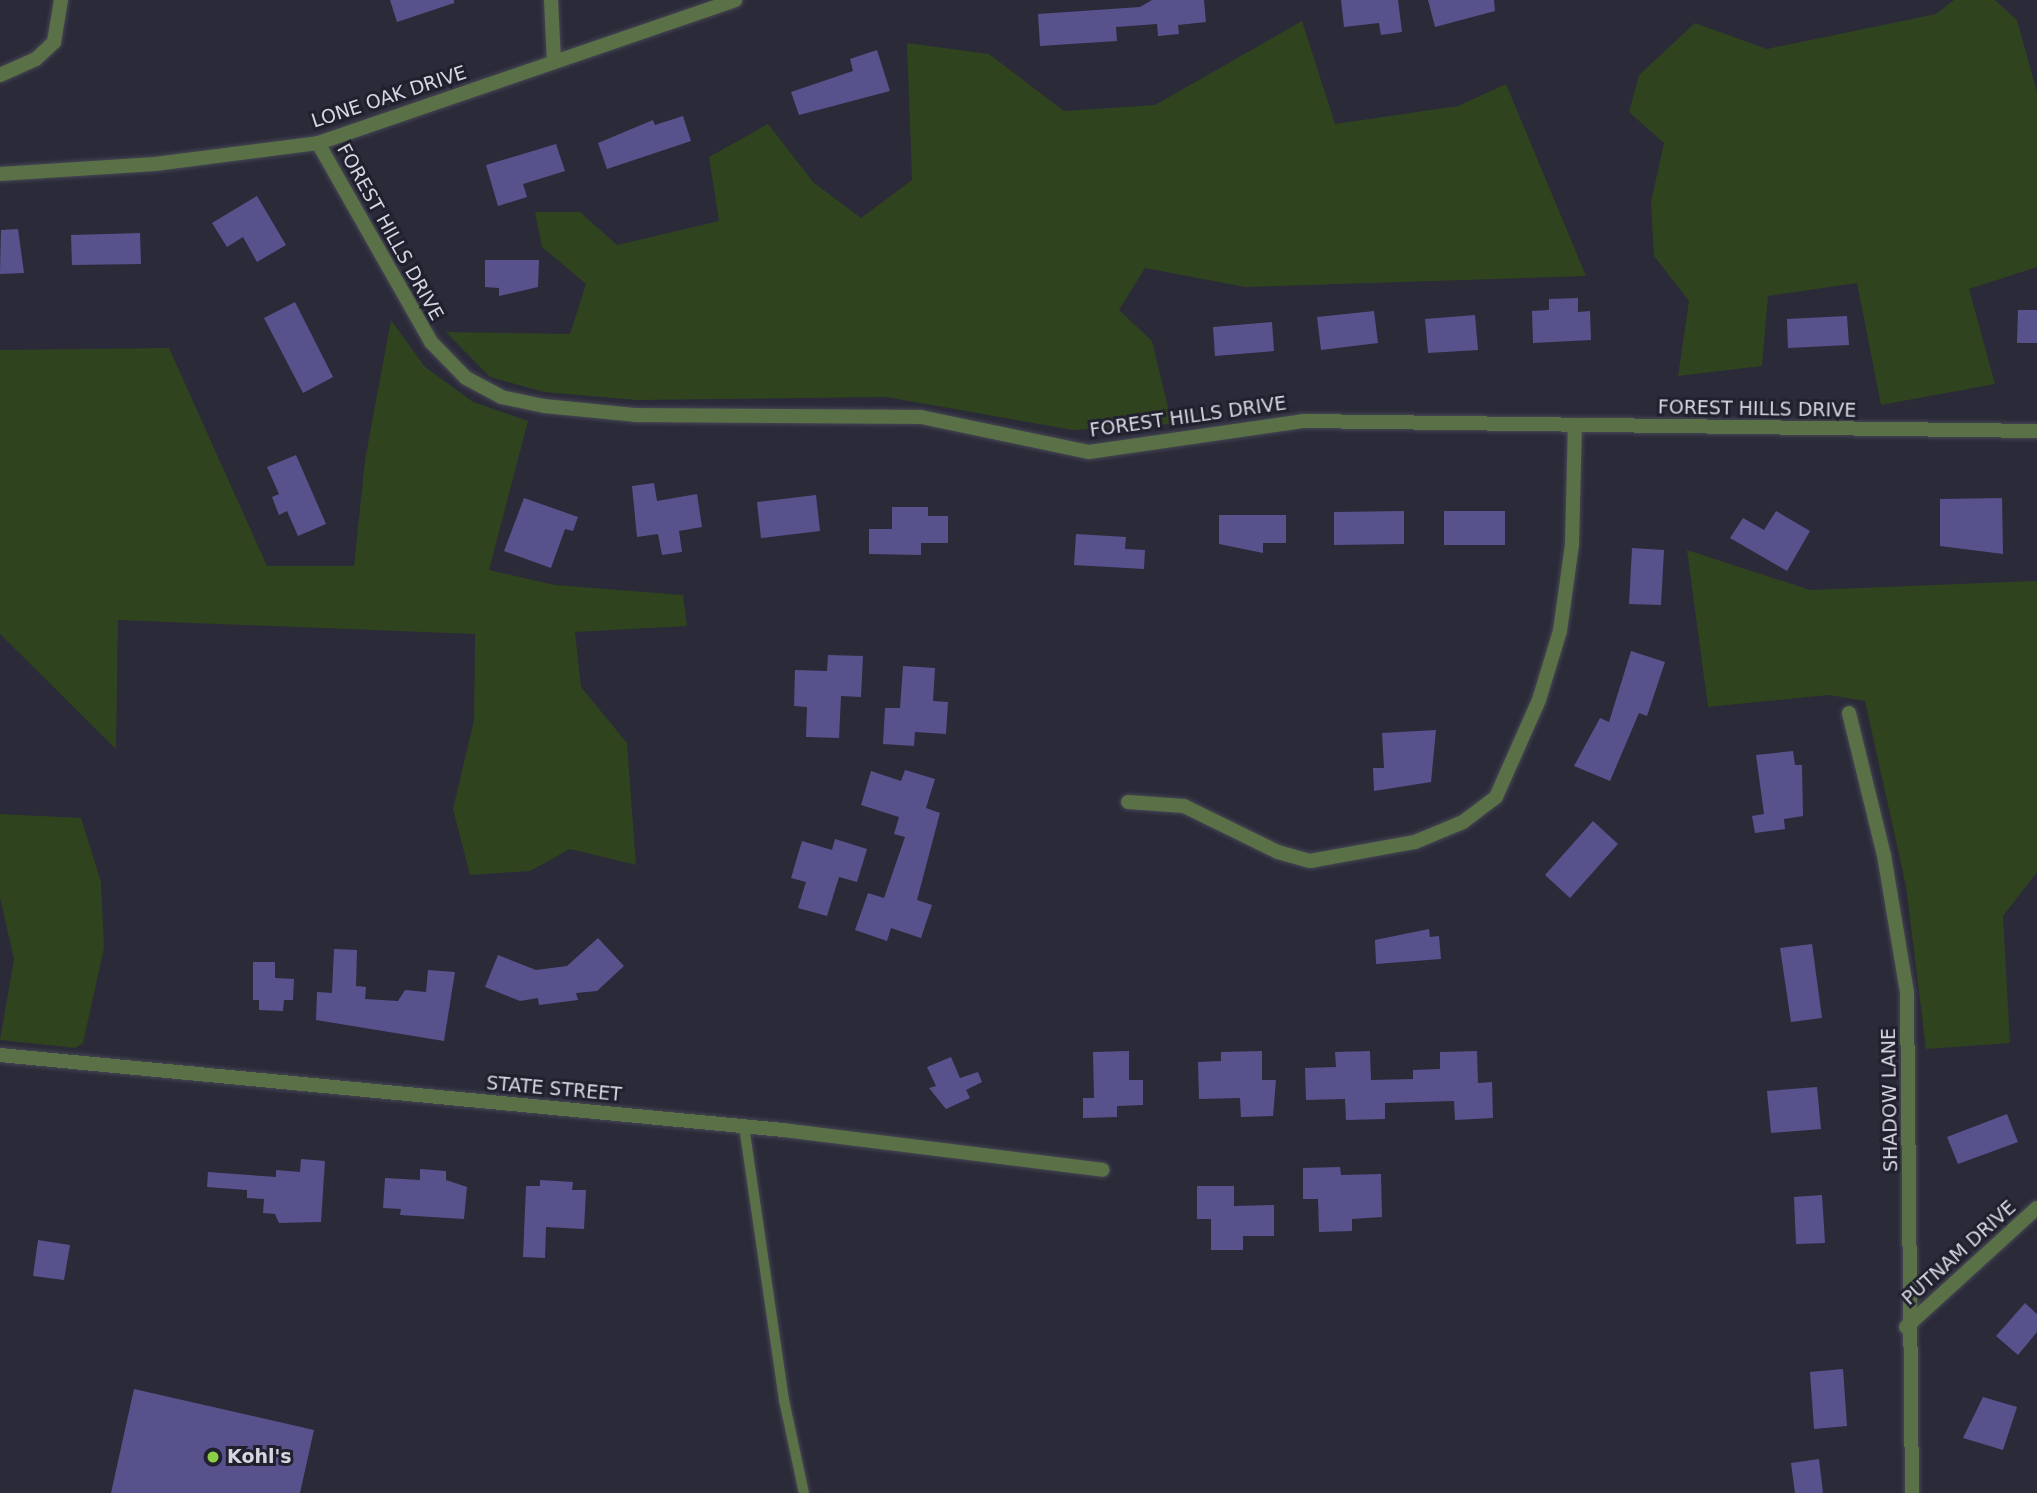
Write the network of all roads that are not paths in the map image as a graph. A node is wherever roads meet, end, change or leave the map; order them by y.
1 (61, 0) edge
2 (551, 0) edge
3 (735, 0) edge
4 (554, 61) junction
5 (0, 75) edge
6 (318, 143) junction
7 (0, 174) edge
8 (1576, 425) junction
9 (2037, 431) edge
10 (1849, 712) dead end
11 (1128, 802) dead end
12 (0, 1055) edge
13 (744, 1126) junction
14 (1103, 1170) dead end
15 (2037, 1208) edge
16 (1906, 1327) junction
17 (804, 1493) edge
18 (1912, 1493) edge

1 - 5 street
2 - 4 street
3 - 4 street, LONE OAK DRIVE
4 - 6 street, LONE OAK DRIVE
6 - 7 street, LONE OAK DRIVE
6 - 8 street, FOREST HILLS DRIVE
8 - 9 street, FOREST HILLS DRIVE
8 - 11 street
10 - 16 street, SHADOW LANE
12 - 13 street, STATE STREET
13 - 14 street, STATE STREET
13 - 17 lane
15 - 16 street, PUTNAM DRIVE
16 - 18 street, SHADOW LANE

